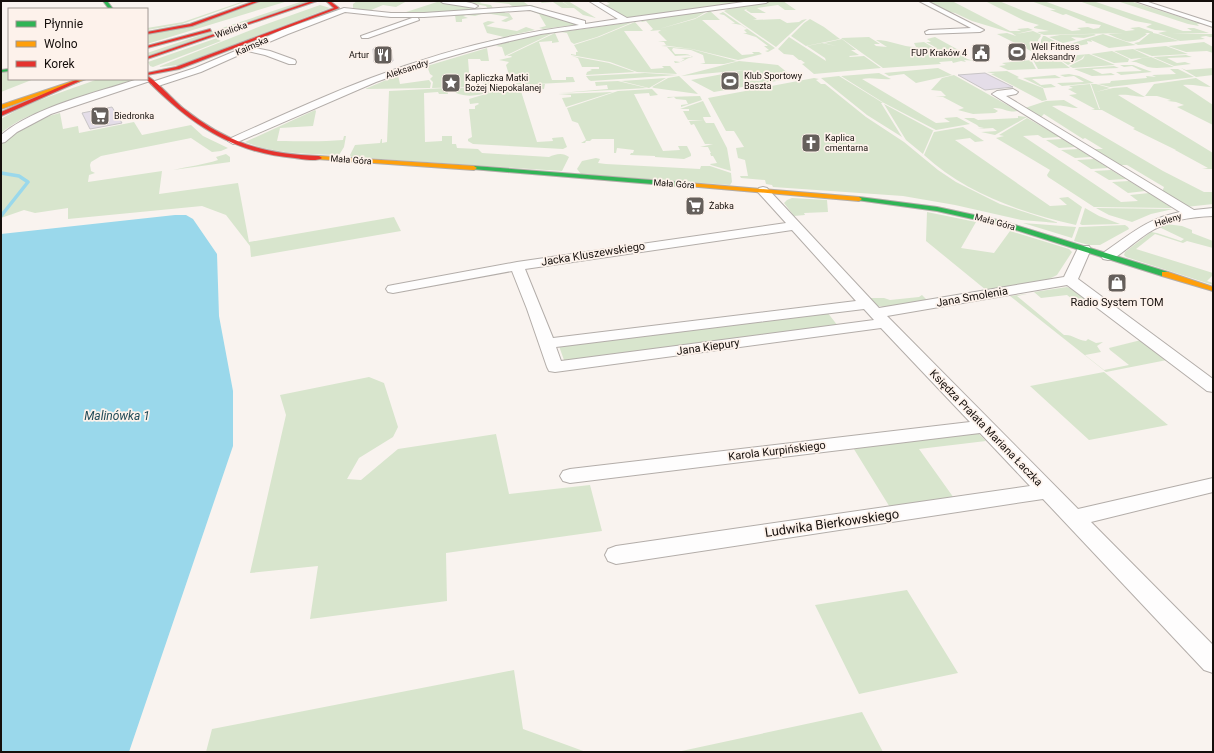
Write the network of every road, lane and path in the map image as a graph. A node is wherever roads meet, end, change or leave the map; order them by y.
1 (258, 1) edge
2 (298, 1) edge
3 (315, 1) edge
4 (328, 1) edge
5 (443, 1) edge
6 (592, 1) edge
7 (766, 1) edge
8 (922, 1) edge
9 (1138, 1) edge
10 (530, 5) edge
11 (415, 8) dead end
12 (288, 10) junction
13 (334, 10) junction
14 (488, 11) junction
15 (396, 15) junction
16 (424, 15) junction
17 (622, 19) junction
18 (591, 22) junction
19 (1213, 25) edge
20 (210, 30) junction
21 (929, 32) dead end
22 (148, 33) edge
23 (365, 36) dead end
24 (148, 47) edge
25 (234, 47) junction
26 (247, 49) junction
27 (148, 52) edge
28 (148, 58) edge
29 (292, 62) dead end
30 (148, 78) edge
31 (61, 80) edge
32 (81, 80) edge
33 (142, 80) edge
34 (1013, 92) dead end
35 (1, 100) edge
36 (1, 107) edge
37 (1, 114) edge
38 (1, 140) edge
39 (234, 141) junction
40 (763, 191) junction
41 (1213, 212) edge
42 (1191, 213) junction
43 (795, 226) junction
44 (1084, 249) junction
45 (1108, 256) junction
46 (517, 266) junction
47 (1070, 280) junction
48 (393, 289) dead end
49 (1213, 289) edge
50 (875, 313) junction
51 (548, 343) junction
52 (1213, 387) edge
53 (984, 426) junction
54 (570, 476) dead end
55 (1213, 485) edge
56 (1047, 491) junction
57 (1073, 518) junction
58 (616, 555) dead end
59 (1213, 662) edge

1 - 22 main road
2 - 20 main road, Wielicka
3 - 12 main road, Wielicka
4 - 13 main road
5 - 14 street
6 - 17 street
7 - 17 street, Aleksandry
8 - 21 street
9 - 19 street
10 - 14 street
10 - 18 street
11 - 15 street
12 - 13 main road
12 - 28 main road, Wielicka
13 - 25 main road
14 - 16 street
15 - 16 street
15 - 26 street, Kaimska
16 - 23 street
17 - 18 street, Aleksandry
18 - 39 street, Aleksandry
20 - 24 main road
20 - 27 main road, Wielicka
25 - 26 street
25 - 30 main road
26 - 29 street
26 - 30 street, Kaimska
30 - 39 main road, Mała Góra
31 - 35 main road
32 - 36 main road
32 - 37 main road
33 - 38 street, Kaimska
34 - 42 street
39 - 40 main road, Mała Góra
40 - 43 street, Księdza Prałata Mariana Łaczka
40 - 44 main road, Mała Góra
41 - 42 street, Heleny
42 - 45 street, Heleny
43 - 46 street, Jacka Kluszewskiego
43 - 50 street, Księdza Prałata Mariana Łaczka
44 - 45 main road, Mała Góra
44 - 47 street
45 - 49 main road, Mała Góra
46 - 48 street, Jacka Kluszewskiego
46 - 51 street, Jana Kiepury
47 - 50 street, Jana Smolenia
47 - 52 street
50 - 51 street, Jana Kiepury
50 - 51 street, Jana Kiepury
50 - 53 street, Księdza Prałata Mariana Łaczka
53 - 54 street, Karola Kurpińskiego
53 - 56 street, Księdza Prałata Mariana Łaczka
55 - 57 street
56 - 57 street, Księdza Prałata Mariana Łaczka
56 - 58 street, Ludwika Bierkowskiego
57 - 59 street, Księdza Prałata Mariana Łaczka

